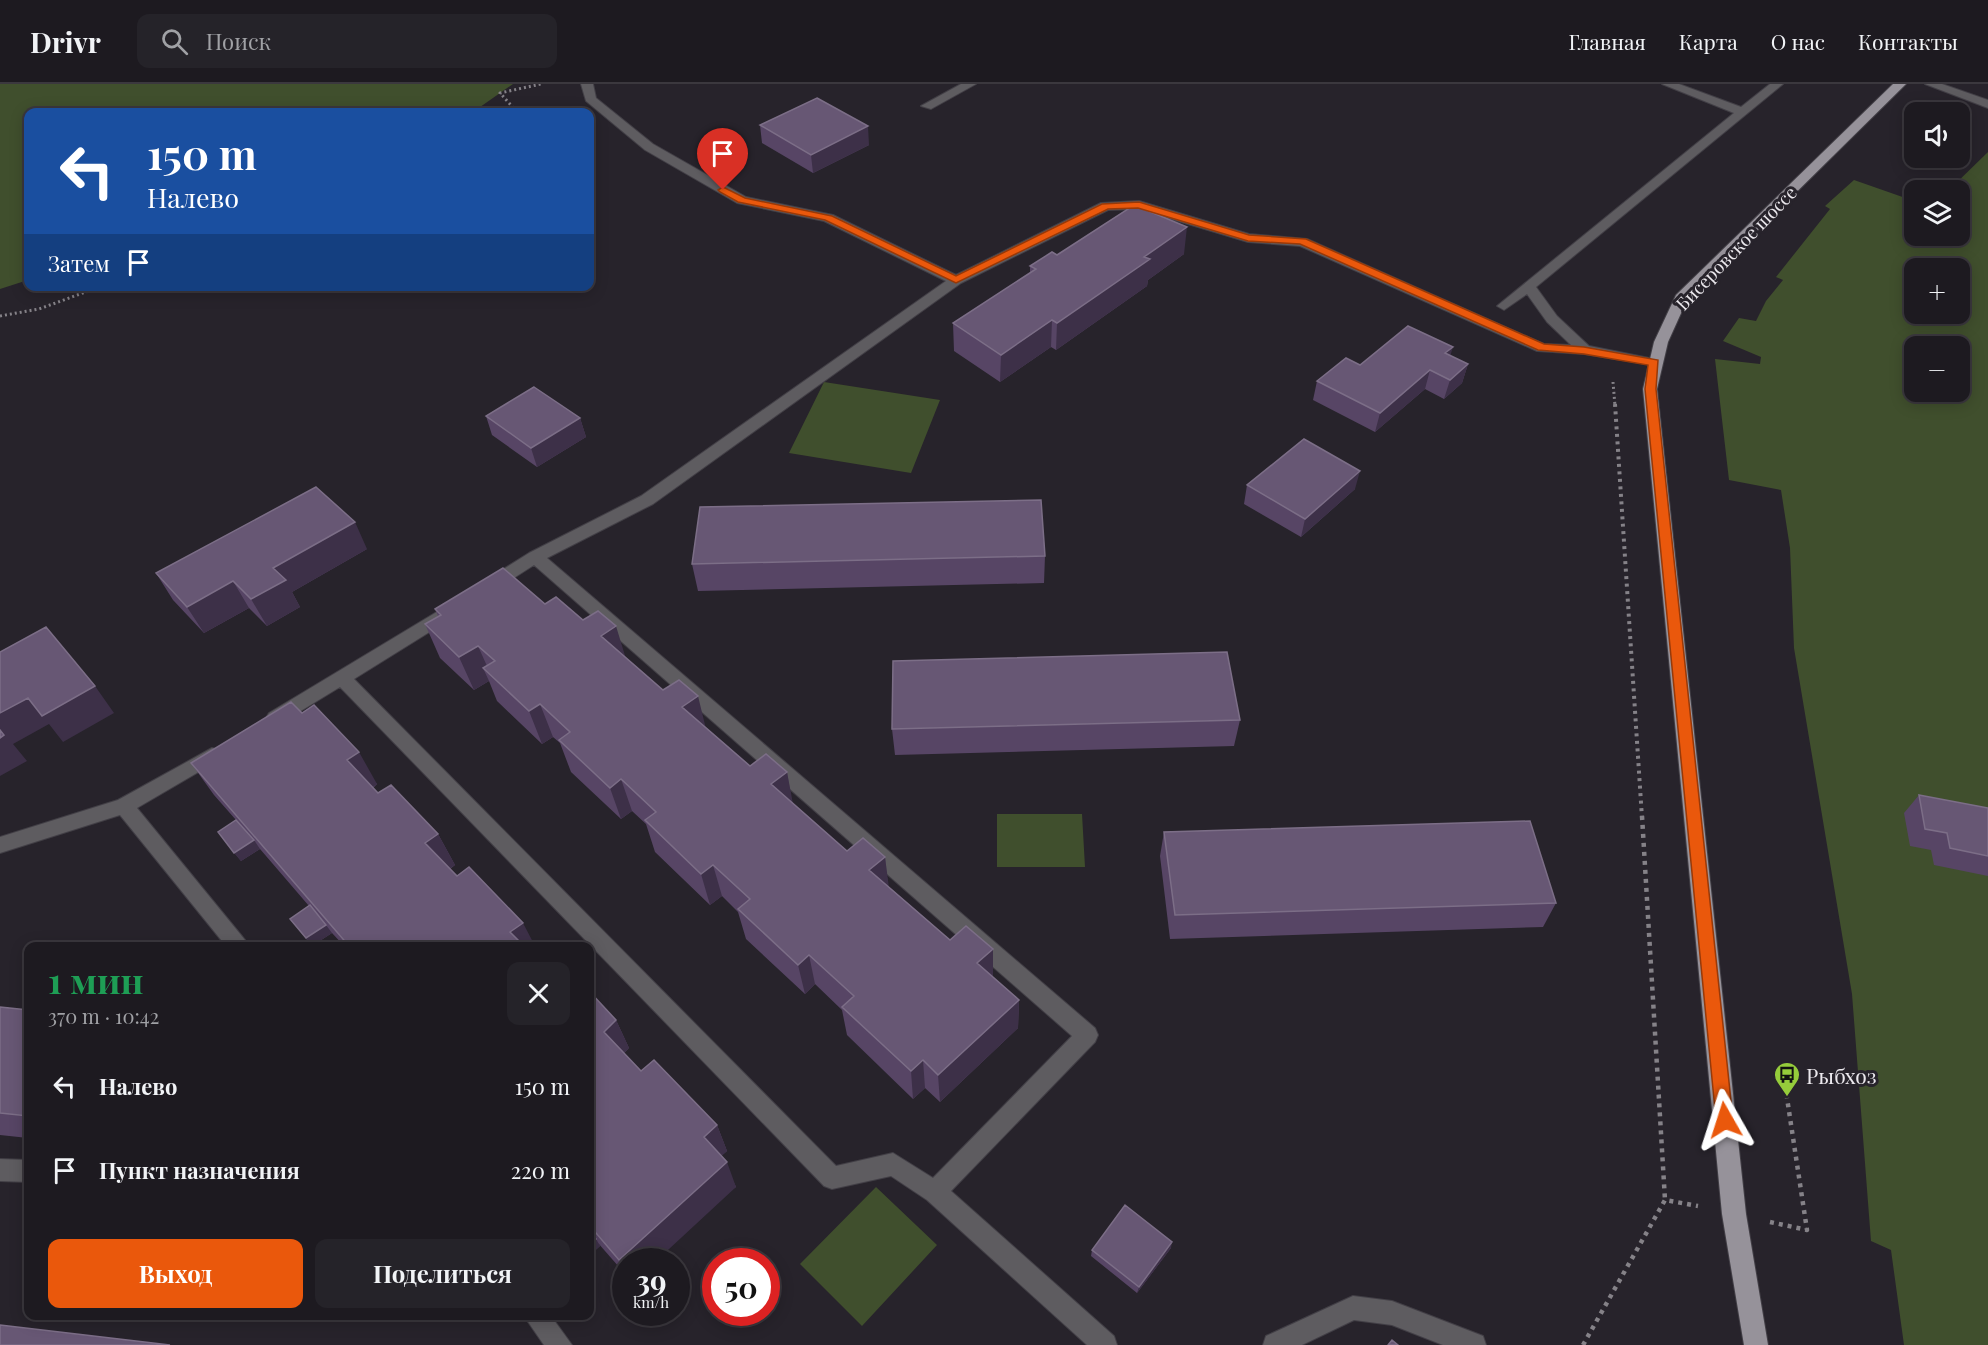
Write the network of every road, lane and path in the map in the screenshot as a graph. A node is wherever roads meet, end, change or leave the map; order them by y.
1 (541, 84) edge
2 (587, 84) edge
3 (970, 84) edge
4 (1668, 84) edge
5 (1777, 84) edge
6 (1900, 84) edge
7 (1931, 84) edge
8 (1988, 104) edge
9 (927, 106) dead end
10 (514, 108) edge
11 (1743, 112) junction
12 (956, 280) junction
13 (1528, 286) junction
14 (88, 291) edge
15 (1504, 306) dead end
16 (0, 316) edge
17 (1584, 350) junction
18 (1611, 354) junction
19 (1654, 363) junction
20 (535, 556) junction
21 (343, 679) junction
22 (264, 725) edge
23 (224, 748) edge
24 (124, 806) junction
25 (0, 845) edge
26 (235, 942) edge
27 (0, 1170) edge
28 (24, 1172) edge
29 (935, 1192) junction
30 (1665, 1200) dead end
31 (539, 1320) edge
32 (560, 1345) edge
33 (1105, 1345) edge
34 (1275, 1345) edge
35 (1474, 1345) edge
36 (1756, 1345) edge

1 - 10 path
2 - 12 lane
3 - 9 lane
4 - 11 lane
5 - 11 lane
6 - 19 main road, Бисеровское шоссе
7 - 8 lane
11 - 13 lane
12 - 17 lane
12 - 20 lane
13 - 15 lane
13 - 17 lane
14 - 16 path
17 - 18 lane
18 - 19 lane
18 - 30 path
19 - 36 main road, Бисеровское шоссе
20 - 21 lane
20 - 29 lane
21 - 22 lane
21 - 29 lane
23 - 24 lane
24 - 25 lane
24 - 26 lane
27 - 28 lane
29 - 33 lane
31 - 32 lane
34 - 35 lane

